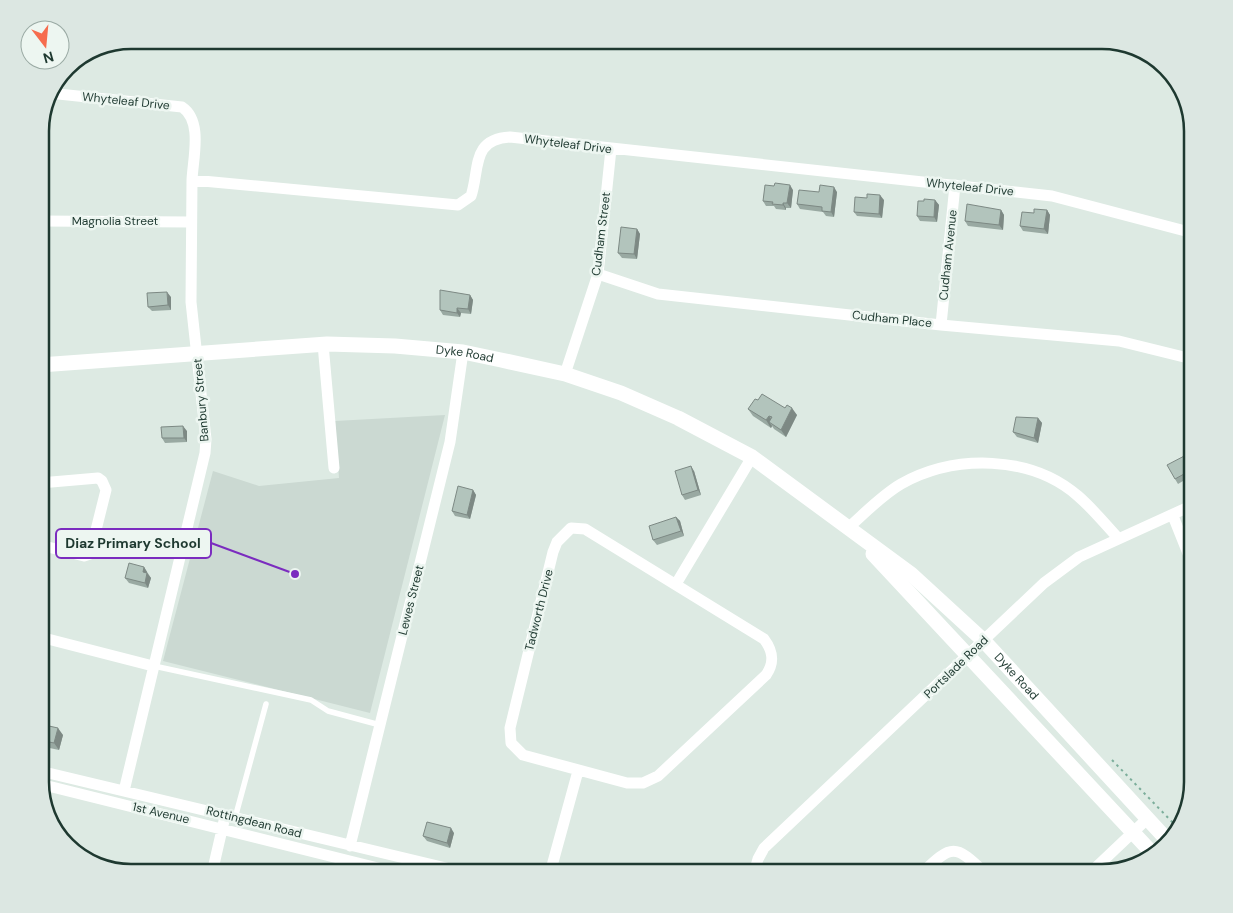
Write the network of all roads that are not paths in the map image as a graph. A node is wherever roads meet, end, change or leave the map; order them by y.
1 (57, 94) edge
2 (611, 149) junction
3 (192, 180) junction
4 (955, 185) junction
5 (49, 221) edge
6 (190, 222) junction
7 (1184, 231) edge
8 (598, 274) junction
9 (941, 325) junction
10 (323, 344) junction
11 (463, 352) junction
12 (198, 354) junction
13 (1184, 357) edge
14 (49, 364) edge
15 (565, 374) junction
16 (752, 457) junction
17 (334, 468) dead end
18 (49, 482) edge
19 (1184, 510) edge
20 (1173, 516) junction
21 (848, 528) junction
22 (1118, 538) junction
23 (1184, 544) edge
24 (49, 548) edge
25 (676, 584) junction
26 (49, 639) edge
27 (984, 641) junction
28 (967, 657) junction
29 (153, 666) junction
30 (266, 704) dead end
31 (380, 725) junction
32 (578, 771) junction
33 (49, 773) edge
34 (49, 786) edge
35 (124, 791) junction
36 (230, 817) junction
37 (1147, 819) junction
38 (223, 828) junction
39 (1132, 832) junction
40 (1163, 836) edge
41 (350, 846) junction
42 (1149, 849) edge
43 (214, 864) edge
44 (363, 864) edge
45 (429, 864) edge
46 (552, 864) edge
47 (757, 864) edge
48 (932, 864) edge
49 (976, 864) edge
50 (1099, 864) edge

1 - 3 street, Whyteleaf Drive
2 - 3 street, Whyteleaf Drive
2 - 4 street, Whyteleaf Drive
2 - 8 street, Cudham Street
3 - 6 street, Banbury Street
4 - 7 street, Whyteleaf Drive
4 - 9 street, Cudham Avenue
5 - 6 street, Magnolia Street
6 - 12 street, Banbury Street
8 - 9 street, Cudham Place
8 - 15 street, Cudham Street
9 - 13 street, Cudham Place
10 - 11 street, Dyke Road
10 - 12 street, Dyke Road
10 - 17 street
11 - 15 street, Dyke Road
11 - 31 street, Lewes Street
12 - 14 street, Dyke Road
12 - 29 street, Banbury Street
15 - 16 street, Dyke Road
16 - 21 street, Dyke Road
16 - 25 street
18 - 24 street
19 - 20 street, Portslade Road
20 - 22 street, Portslade Road
20 - 23 street
21 - 22 street
21 - 27 street, Dyke Road
21 - 28 street, Dyke Road
22 - 27 street, Portslade Road
25 - 32 street, Tadworth Drive
25 - 32 street, Tadworth Drive
26 - 29 street
27 - 28 street, Portslade Road
27 - 37 street, Dyke Road
28 - 39 street, Dyke Road
28 - 47 street, Portslade Road
29 - 31 lane
29 - 35 street, Banbury Street
30 - 36 lane
31 - 41 street, Lewes Street
32 - 46 street
33 - 35 street, Rottingdean Road
34 - 38 street, 1st Avenue
35 - 36 street, Rottingdean Road
36 - 38 street
36 - 41 street, Rottingdean Road
37 - 39 street
37 - 40 street, Dyke Road
38 - 43 street
38 - 44 street, 1st Avenue
39 - 42 street, Dyke Road
39 - 50 street
41 - 45 street, Rottingdean Road
48 - 49 street

